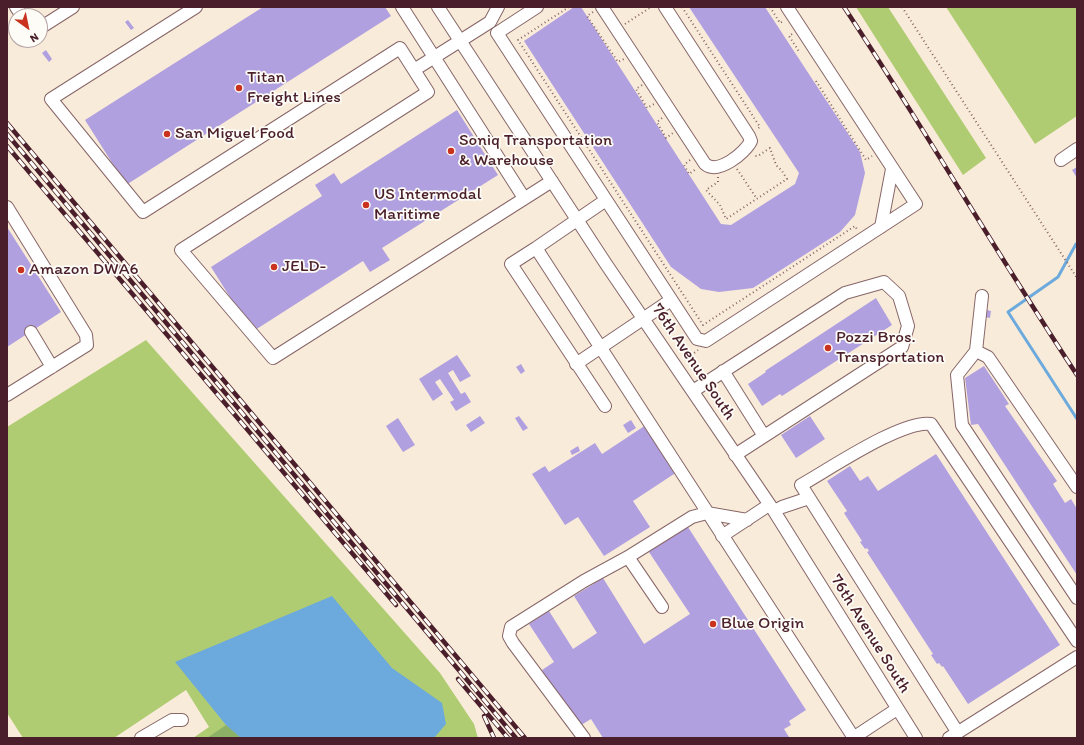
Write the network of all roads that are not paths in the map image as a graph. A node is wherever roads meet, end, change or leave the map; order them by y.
1 (73, 7) edge
2 (196, 7) edge
3 (402, 7) edge
4 (438, 7) edge
5 (498, 7) edge
6 (537, 7) edge
7 (602, 7) edge
8 (665, 7) edge
9 (787, 7) edge
10 (48, 23) edge
11 (460, 41) junction
12 (434, 57) junction
13 (414, 70) junction
14 (1077, 149) edge
15 (1061, 160) dead end
16 (892, 169) junction
17 (552, 181) junction
18 (524, 198) junction
19 (606, 200) junction
20 (7, 207) edge
21 (577, 220) junction
22 (881, 227) junction
23 (536, 248) junction
24 (982, 296) dead end
25 (671, 300) junction
26 (643, 318) junction
27 (31, 332) dead end
28 (601, 348) junction
29 (976, 351) junction
30 (576, 364) junction
31 (52, 367) junction
32 (723, 371) junction
33 (693, 391) junction
34 (7, 395) edge
35 (604, 406) dead end
36 (764, 436) junction
37 (735, 455) junction
38 (1077, 488) edge
39 (809, 498) junction
40 (772, 508) junction
41 (707, 513) junction
42 (746, 520) junction
43 (722, 536) junction
44 (628, 557) junction
45 (1077, 598) edge
46 (662, 607) dead end
47 (1077, 641) edge
48 (1077, 657) edge
49 (897, 709) junction
50 (182, 720) dead end
51 (954, 735) edge
52 (141, 738) edge
53 (584, 738) edge
54 (854, 738) edge
55 (916, 738) edge

1 - 10 street
2 - 13 street
3 - 12 street
4 - 11 street, 76th Avenue South
5 - 11 street
6 - 19 street
7 - 8 street
9 - 16 street
11 - 12 street
11 - 17 street, 76th Avenue South
12 - 13 street
12 - 18 street
13 - 18 street
14 - 15 street
16 - 22 street
16 - 22 street
17 - 18 street
17 - 21 street, 76th Avenue South
19 - 21 street
19 - 25 street
20 - 31 street
21 - 23 street
21 - 26 street, 76th Avenue South
22 - 25 street
23 - 28 street
23 - 30 street
24 - 29 street
25 - 26 street
26 - 28 street
26 - 33 street, 76th Avenue South
27 - 31 street
28 - 30 street
28 - 41 street
29 - 38 street
29 - 45 street
30 - 35 street
31 - 34 street
32 - 33 street
32 - 36 street
32 - 36 street
33 - 37 street, 76th Avenue South
36 - 37 street
37 - 40 street, 76th Avenue South
39 - 40 street
39 - 47 street
39 - 51 street
40 - 42 street
40 - 49 street, 76th Avenue South
41 - 42 street
41 - 43 street
41 - 44 street
42 - 43 street
43 - 54 street
44 - 46 street
44 - 53 street
48 - 51 street
49 - 54 street
49 - 55 street, 76th Avenue South
50 - 52 street

